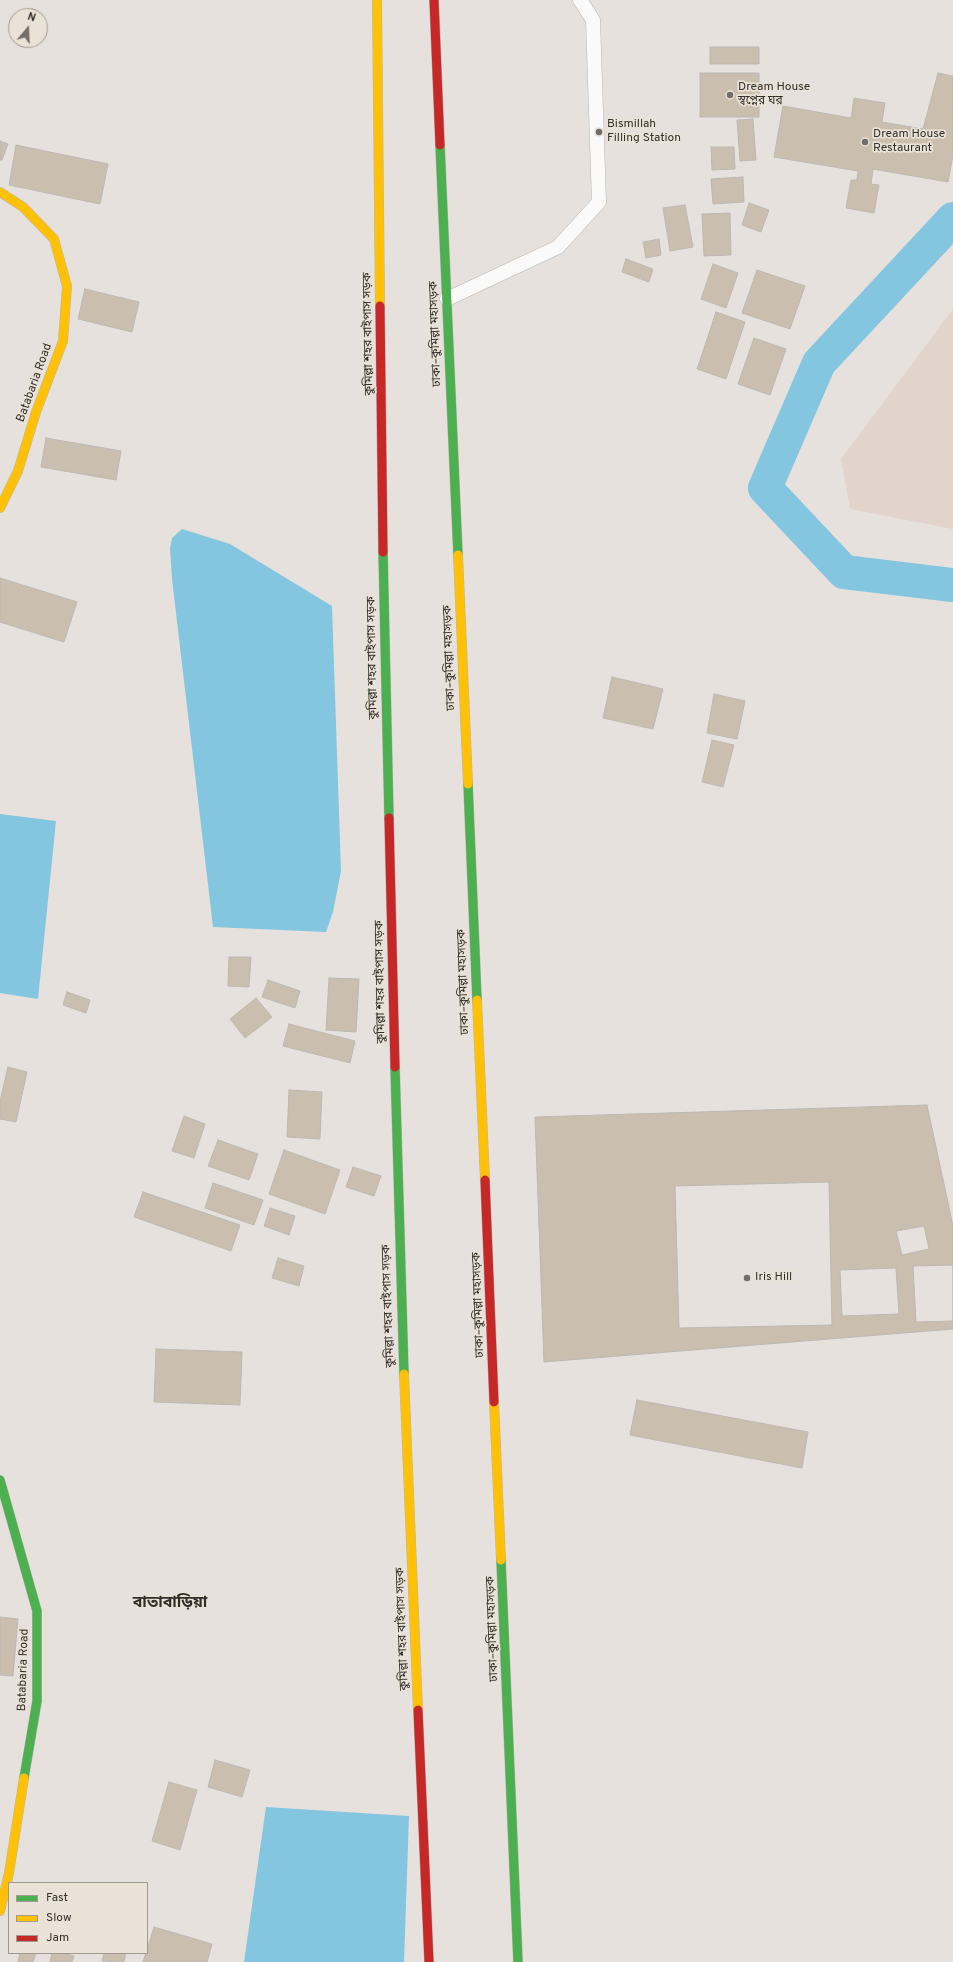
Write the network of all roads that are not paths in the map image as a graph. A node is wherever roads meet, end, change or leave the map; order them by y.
1 (377, 0) edge
2 (434, 0) edge
3 (580, 0) edge
4 (0, 192) edge
5 (447, 299) junction
6 (0, 508) edge
7 (0, 1480) edge
8 (0, 1911) edge
9 (429, 1962) edge
10 (518, 1962) edge

1 - 9 main road, কুমিল্লা শহর বাইপাস সড়ক
2 - 5 main road, ঢাকা–কুমিল্লা মহাসড়ক
3 - 5 lane
4 - 6 main road, Batabaria Road
5 - 10 main road, ঢাকা–কুমিল্লা মহাসড়ক
7 - 8 main road, Batabaria Road

